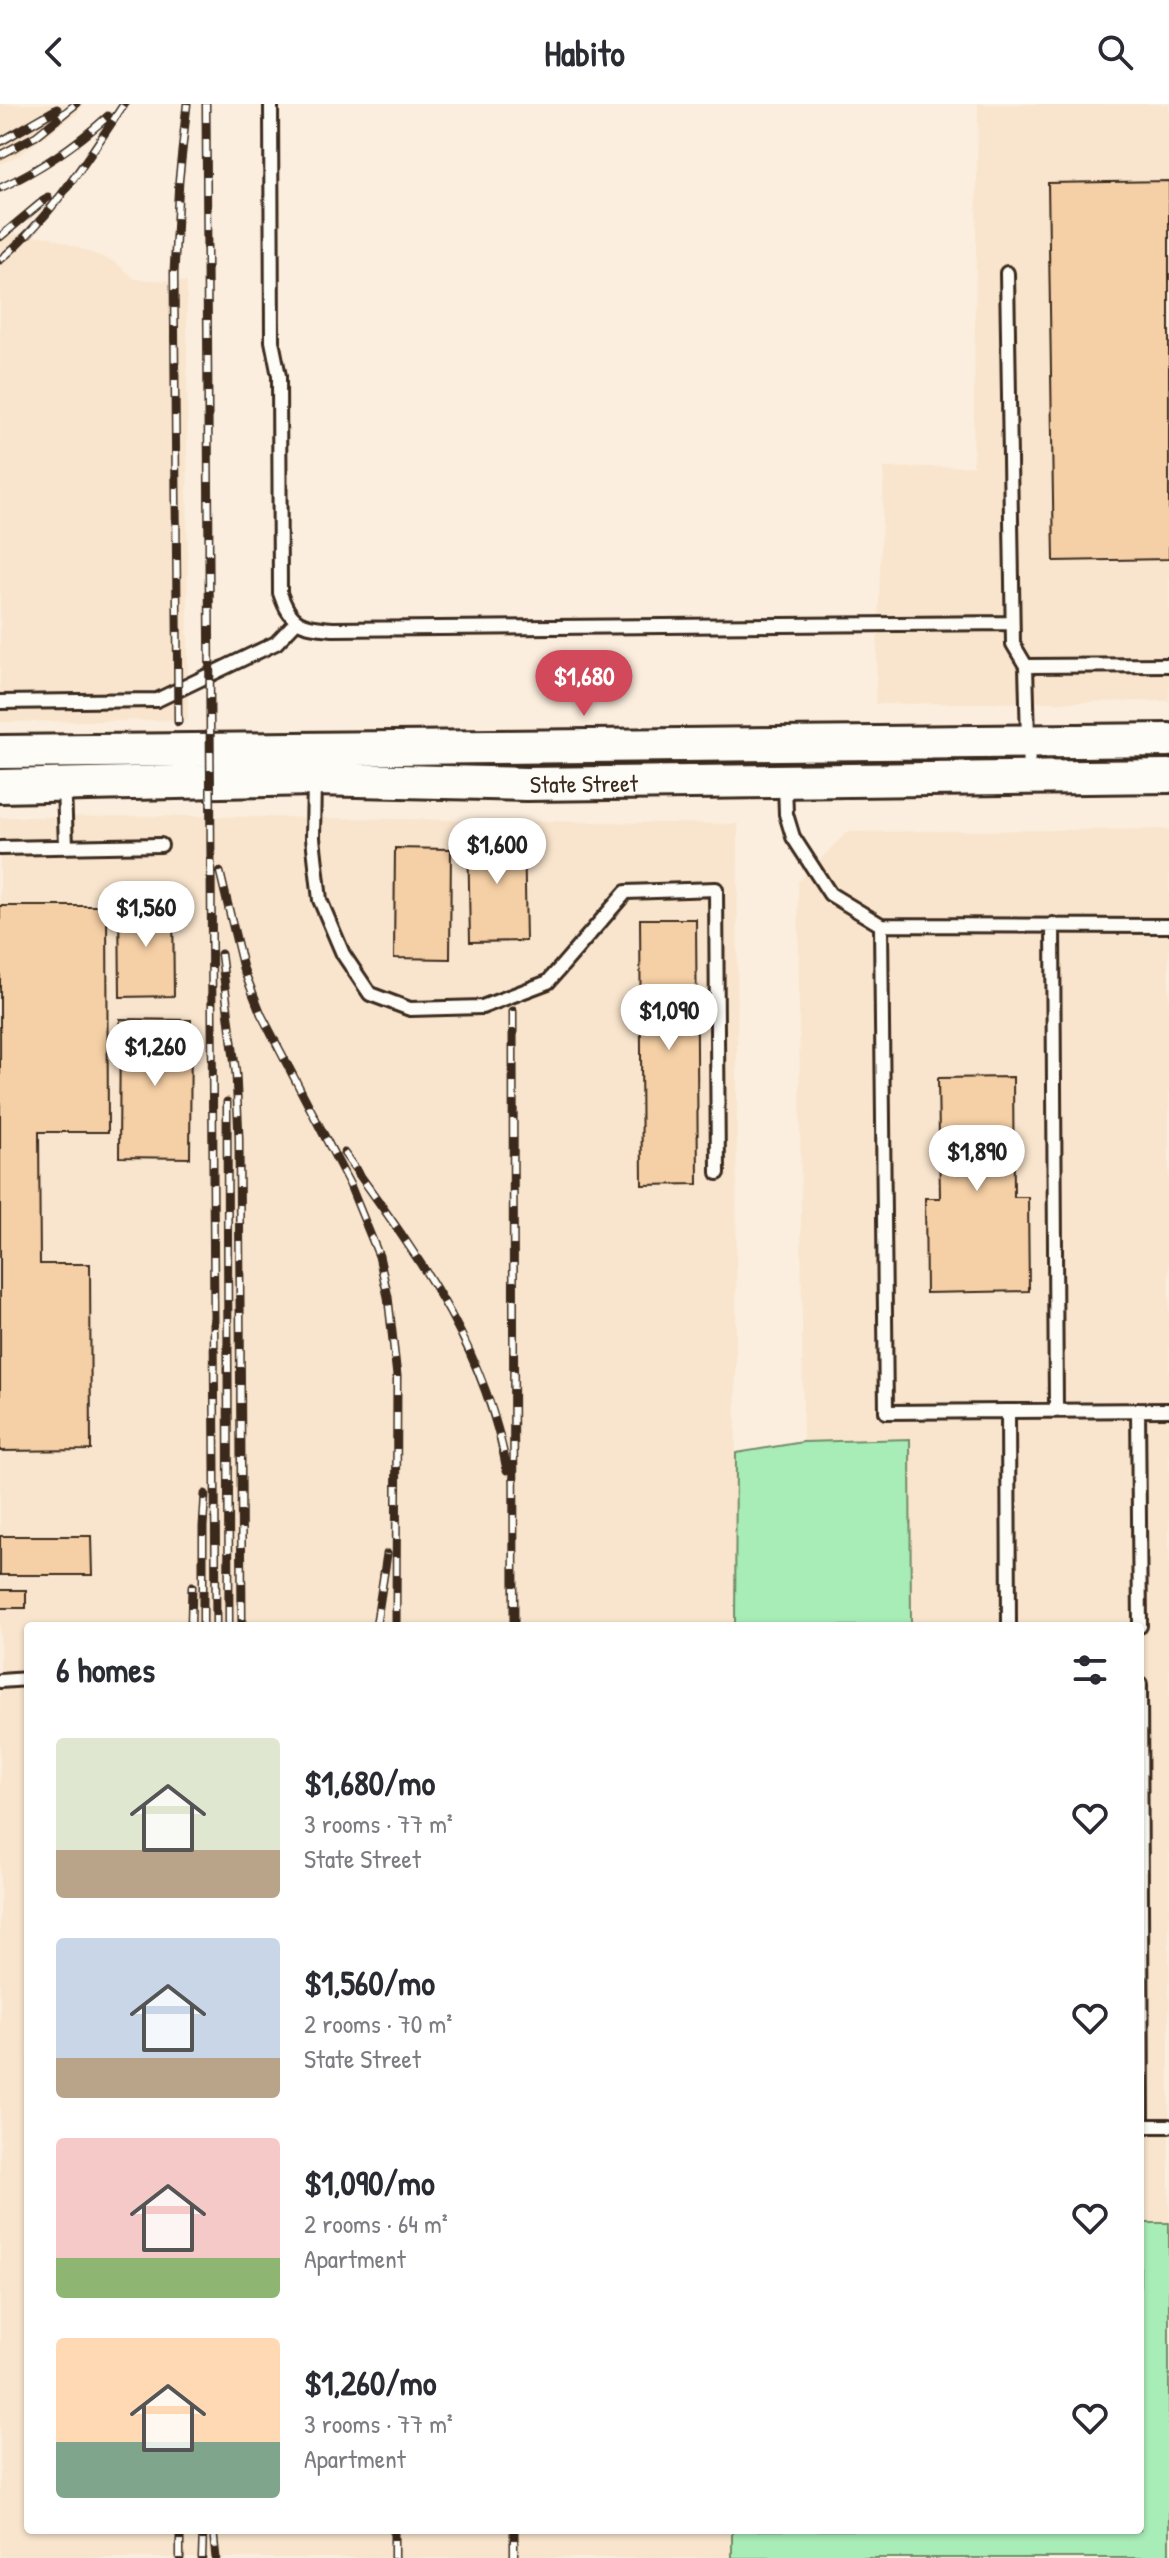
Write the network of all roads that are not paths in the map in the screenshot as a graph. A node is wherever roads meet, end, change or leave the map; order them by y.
1 (271, 104) edge
2 (1007, 273) dead end
3 (296, 622) junction
4 (1012, 623) junction
5 (1169, 665) edge
6 (1026, 666) junction
7 (0, 702) edge
8 (1169, 740) edge
9 (1029, 741) junction
10 (0, 752) edge
11 (314, 764) junction
12 (1169, 776) edge
13 (1029, 778) junction
14 (785, 781) junction
15 (64, 784) junction
16 (0, 786) edge
17 (161, 845) dead end
18 (66, 846) junction
19 (0, 848) edge
20 (1053, 924) junction
21 (881, 925) junction
22 (1169, 926) edge
23 (718, 1173) dead end
24 (1056, 1410) junction
25 (1138, 1410) junction
26 (1169, 1410) edge
27 (1008, 1411) junction
28 (1009, 1622) edge
29 (1140, 1622) edge
30 (24, 1679) edge
31 (0, 1681) edge
32 (1144, 2126) edge
33 (1169, 2126) edge

1 - 3 lane
2 - 4 lane
3 - 4 lane
3 - 7 lane
4 - 6 lane
5 - 6 lane
6 - 9 lane
8 - 9 street, State Street
9 - 11 street, State Street
9 - 13 lane
10 - 11 street, State Street
11 - 14 street, State Street
11 - 15 street, State Street
11 - 23 lane
12 - 13 street, State Street
13 - 14 street, State Street
14 - 21 lane
15 - 16 street, State Street
15 - 18 lane
17 - 18 lane
18 - 19 lane
20 - 21 lane
20 - 22 lane
20 - 24 lane
21 - 27 lane
24 - 25 lane
24 - 27 lane
25 - 26 lane
25 - 29 lane
27 - 28 lane
30 - 31 lane
32 - 33 lane

